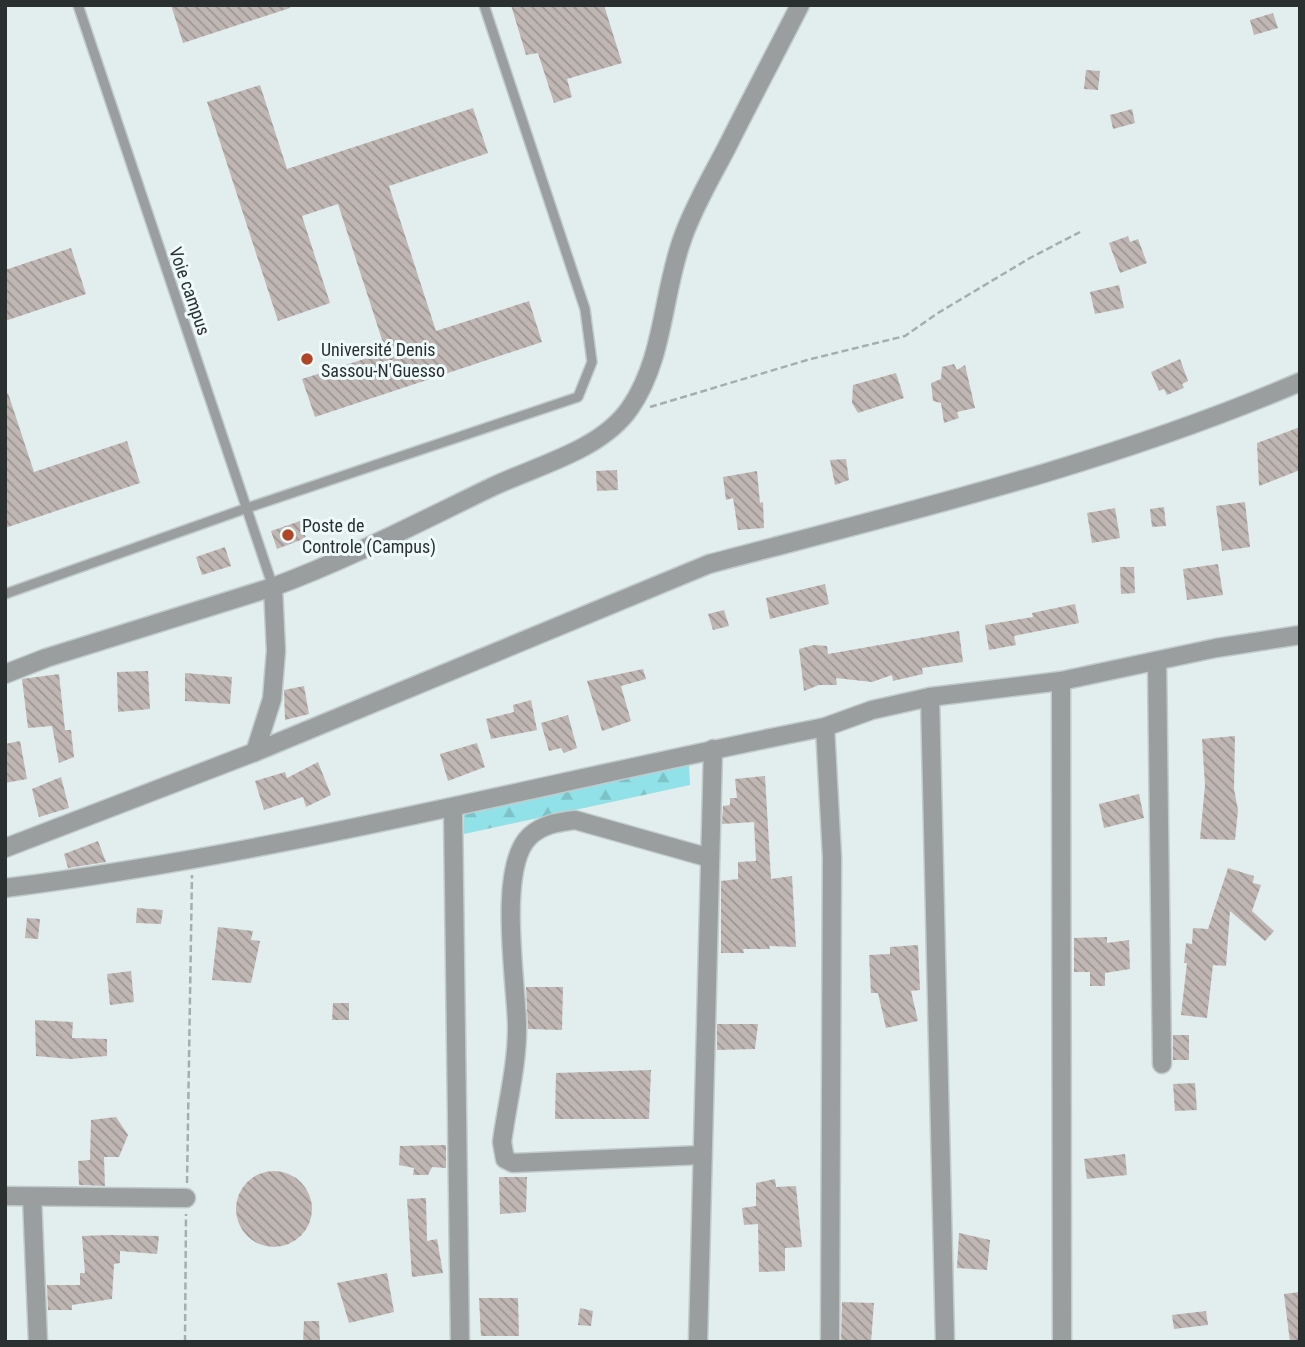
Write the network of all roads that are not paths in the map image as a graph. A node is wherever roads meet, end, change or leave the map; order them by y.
1 (78, 5) edge
2 (484, 5) edge
3 (800, 5) edge
4 (1300, 382) edge
5 (247, 508) junction
6 (273, 587) junction
7 (5, 594) edge
8 (1300, 635) edge
9 (1157, 661) junction
10 (5, 674) edge
11 (1062, 681) junction
12 (930, 697) junction
13 (825, 727) junction
14 (713, 749) junction
15 (255, 752) junction
16 (453, 809) junction
17 (5, 848) edge
18 (710, 858) junction
19 (5, 888) edge
20 (1162, 1064) dead end
21 (702, 1155) junction
22 (5, 1196) edge
23 (32, 1197) junction
24 (186, 1198) road end
25 (38, 1342) edge
26 (460, 1342) edge
27 (698, 1342) edge
28 (830, 1342) edge
29 (945, 1342) edge
30 (1062, 1342) edge

1 - 5 lane, Voie campus
2 - 5 lane
3 - 6 street
4 - 15 street
5 - 6 lane, Voie campus
5 - 7 lane
6 - 10 street
6 - 15 street
8 - 9 street
9 - 11 street
9 - 20 street
11 - 12 street
11 - 30 street
12 - 13 street
12 - 29 street
13 - 14 street
13 - 28 street
14 - 16 street
14 - 18 street
15 - 17 street
16 - 19 street
16 - 26 street
18 - 21 street
18 - 21 street
21 - 27 street
22 - 23 street
23 - 24 street
23 - 25 street

